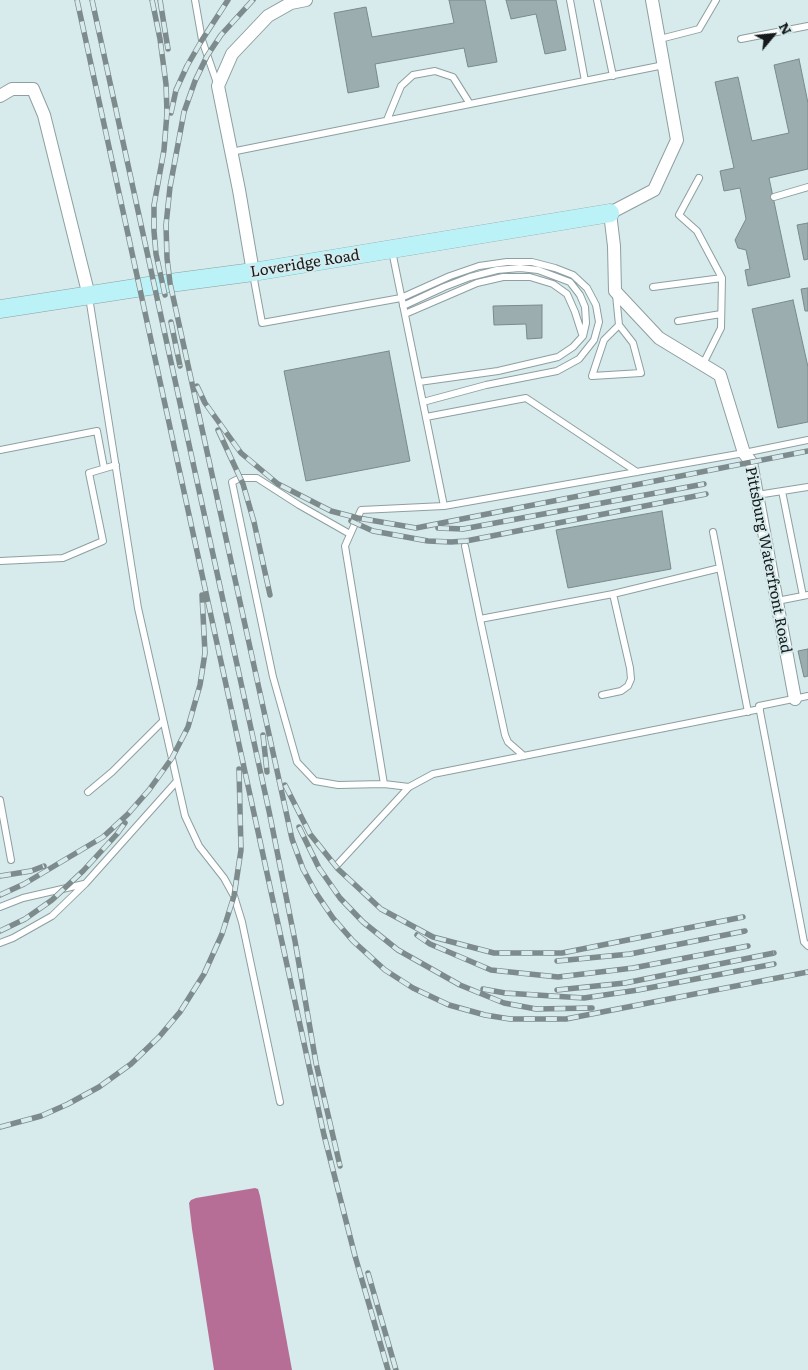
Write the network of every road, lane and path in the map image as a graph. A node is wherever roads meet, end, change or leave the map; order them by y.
1 (195, 0) edge
2 (306, 0) edge
3 (570, 0) edge
4 (597, 0) edge
5 (652, 0) edge
6 (716, 0) edge
7 (292, 1) edge
8 (808, 26) edge
9 (660, 38) junction
10 (741, 39) dead end
11 (665, 65) junction
12 (613, 76) junction
13 (585, 81) junction
14 (218, 86) junction
15 (0, 96) edge
16 (470, 104) junction
17 (388, 120) junction
18 (231, 152) junction
19 (699, 178) dead end
20 (808, 187) edge
21 (774, 197) dead end
22 (610, 213) junction
23 (392, 250) junction
24 (253, 272) junction
25 (722, 278) junction
26 (653, 287) dead end
27 (616, 291) junction
28 (89, 296) junction
29 (401, 298) junction
30 (403, 306) junction
31 (0, 309) edge
32 (405, 314) junction
33 (721, 314) junction
34 (678, 321) dead end
35 (619, 325) junction
36 (582, 336) junction
37 (702, 364) junction
38 (419, 382) junction
39 (423, 402) junction
40 (426, 417) junction
41 (808, 440) edge
42 (0, 450) edge
43 (744, 453) junction
44 (116, 465) junction
45 (104, 468) junction
46 (637, 472) junction
47 (808, 487) edge
48 (782, 491) junction
49 (757, 495) junction
50 (444, 506) junction
51 (713, 532) dead end
52 (350, 534) junction
53 (465, 546) dead end
54 (0, 561) edge
55 (720, 568) junction
56 (613, 594) junction
57 (805, 596) edge
58 (777, 601) junction
59 (480, 619) junction
60 (602, 695) dead end
61 (808, 696) edge
62 (795, 699) junction
63 (760, 710) junction
64 (748, 712) junction
65 (163, 721) junction
66 (524, 756) junction
67 (177, 781) junction
68 (384, 784) junction
69 (409, 787) junction
70 (88, 792) dead end
71 (0, 800) edge
72 (11, 860) dead end
73 (337, 864) dead end
74 (85, 884) junction
75 (0, 907) edge
76 (0, 943) edge
77 (808, 946) edge
78 (280, 1102) dead end

1 - 14 lane
2 - 7 street
3 - 13 lane
4 - 12 lane
5 - 9 street
6 - 9 lane
7 - 14 street
8 - 10 lane
9 - 11 street
11 - 12 lane
11 - 22 street
12 - 13 lane
13 - 16 lane
14 - 18 street
15 - 28 street
16 - 17 lane
16 - 17 lane
17 - 18 lane
18 - 24 street
19 - 25 lane
20 - 21 lane
22 - 23 street, Loveridge Road
22 - 27 street
23 - 24 street, Loveridge Road
23 - 29 lane
24 - 28 street, Loveridge Road
24 - 29 lane
25 - 26 lane
25 - 33 lane
27 - 35 lane
27 - 37 street, Pittsburg Waterfront Road
28 - 31 street, Loveridge Road
28 - 44 lane
29 - 30 lane
29 - 39 lane
30 - 32 lane
30 - 36 lane
32 - 36 lane
32 - 38 lane
33 - 34 lane
33 - 37 lane
35 - 35 lane
36 - 38 lane
37 - 43 street, Pittsburg Waterfront Road
38 - 39 lane
39 - 40 lane
40 - 46 lane
40 - 50 lane
41 - 43 lane
42 - 45 lane
43 - 46 lane
43 - 49 street, Pittsburg Waterfront Road
44 - 45 lane
44 - 65 lane
45 - 54 lane
46 - 50 lane
47 - 48 lane
48 - 49 lane
48 - 57 lane
49 - 58 street, Pittsburg Waterfront Road
50 - 52 lane
51 - 55 lane
52 - 68 lane
52 - 68 lane
53 - 59 lane
55 - 56 lane
55 - 64 lane
56 - 59 lane
56 - 60 lane
57 - 58 lane
58 - 62 street, Pittsburg Waterfront Road
59 - 66 lane
61 - 62 lane
62 - 63 lane
63 - 64 lane
63 - 77 lane
64 - 66 lane
65 - 67 lane
65 - 70 lane
66 - 69 lane
67 - 74 lane
67 - 78 lane
68 - 69 lane
69 - 73 lane
71 - 72 lane
74 - 75 lane
74 - 76 lane

